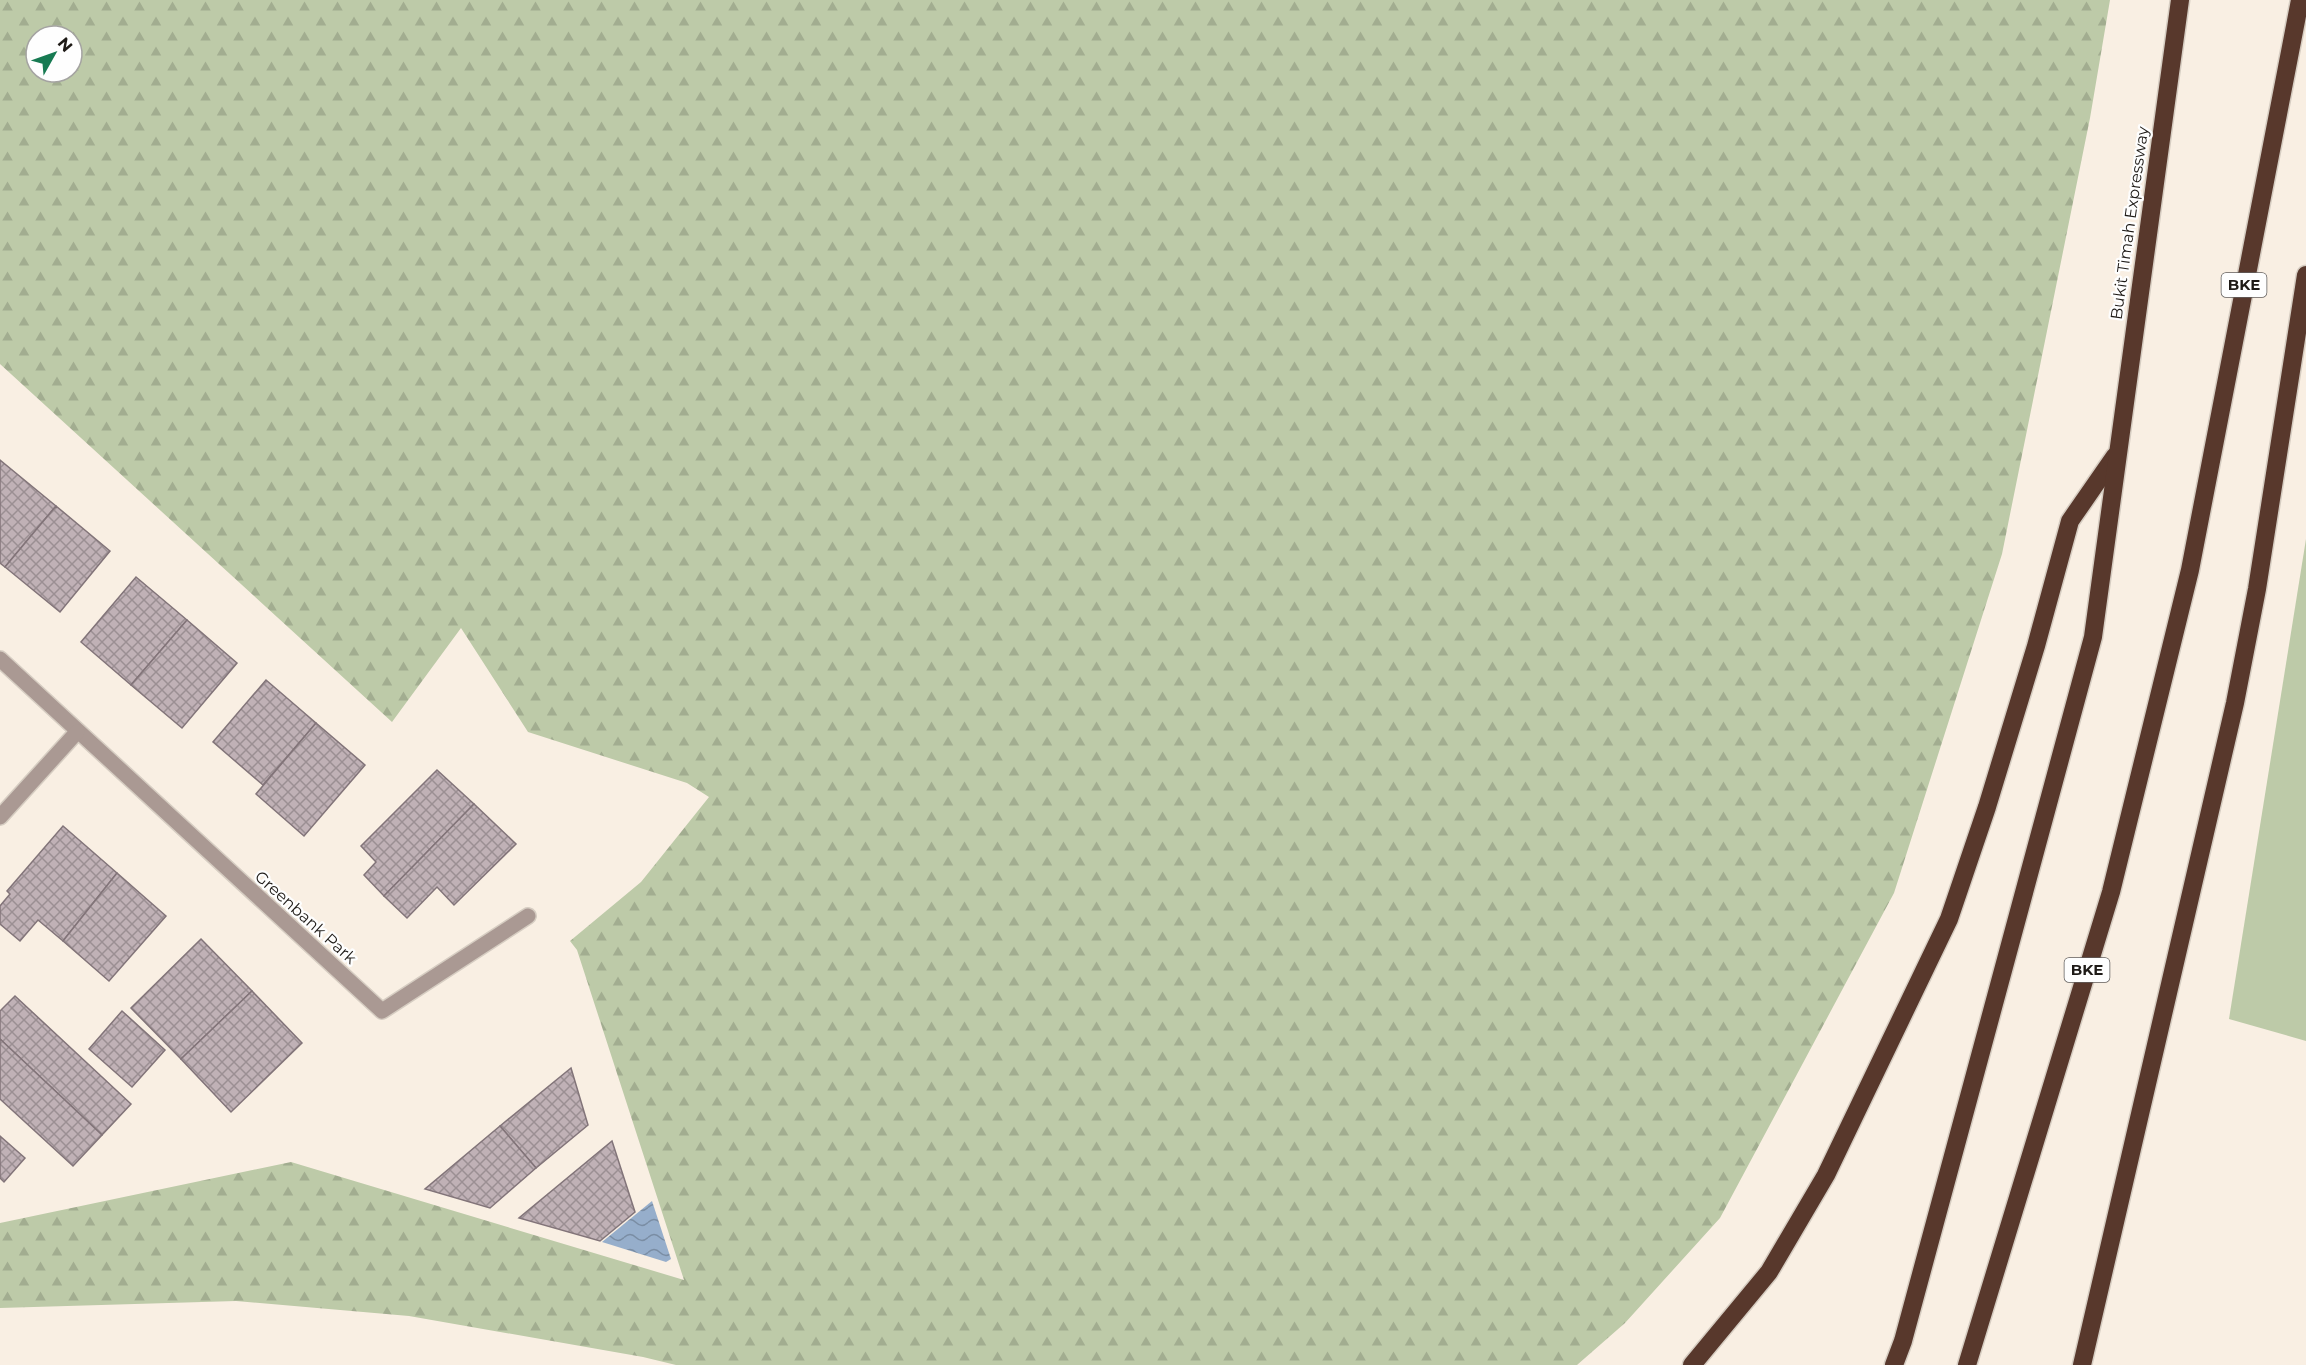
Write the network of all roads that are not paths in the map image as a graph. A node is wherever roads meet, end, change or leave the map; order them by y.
1 (2180, 0) edge
2 (2300, 0) edge
3 (2306, 275) edge
4 (2117, 452) junction
5 (0, 659) edge
6 (77, 732) junction
7 (0, 817) edge
8 (528, 916) dead end
9 (1692, 1365) edge
10 (1894, 1365) edge
11 (1966, 1365) edge
12 (2082, 1365) edge

1 - 4 highway, Bukit Timah Expressway
2 - 11 highway, BKE
3 - 12 highway
4 - 9 highway
4 - 10 highway, Bukit Timah Expressway
5 - 6 street, Greenbank Park
6 - 7 street
6 - 8 street, Greenbank Park

